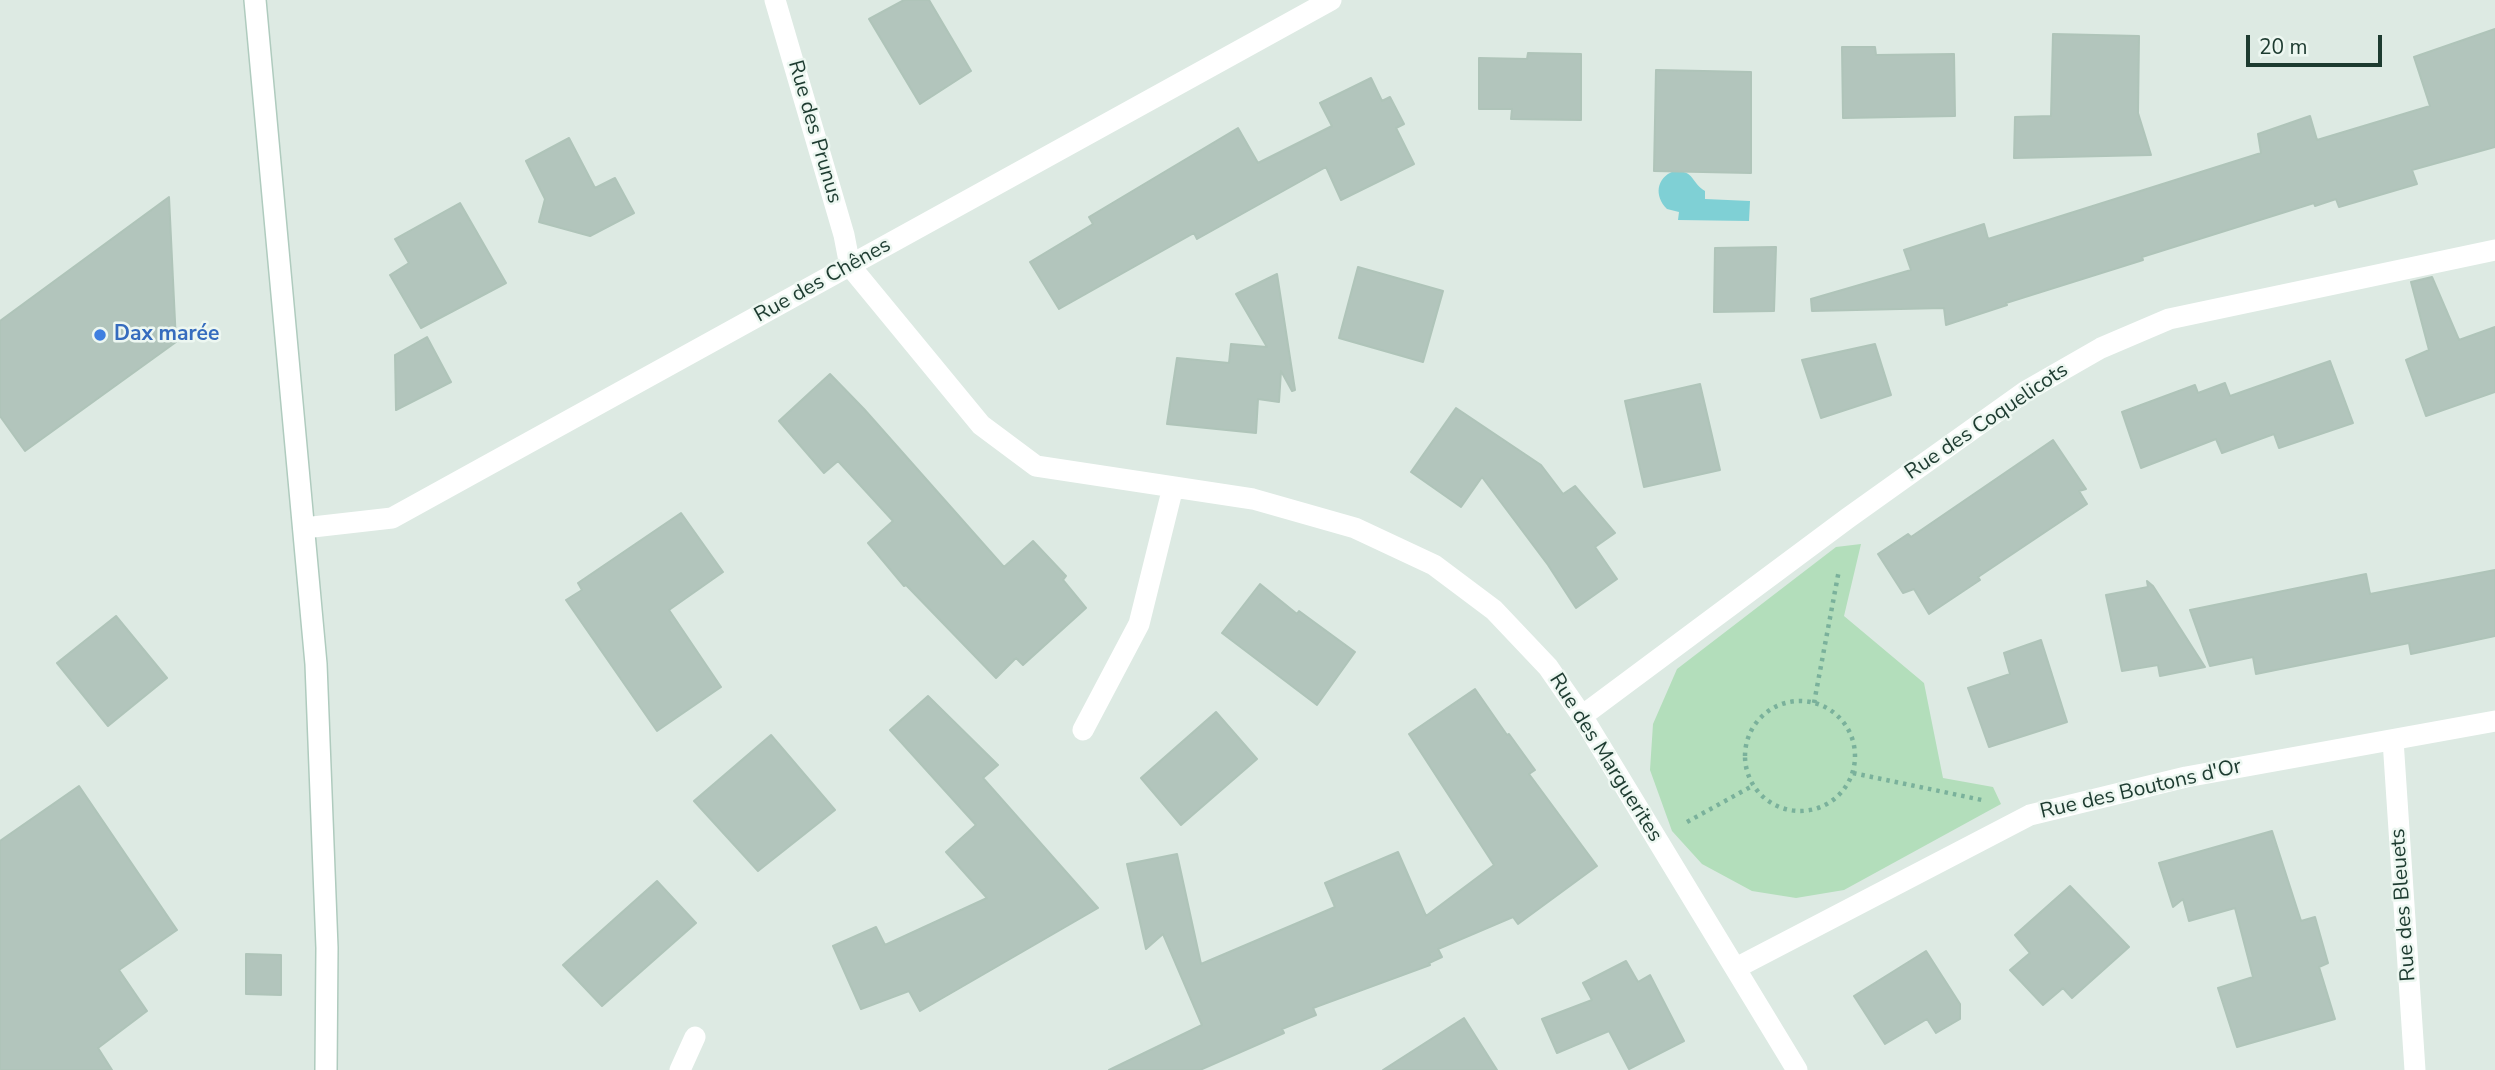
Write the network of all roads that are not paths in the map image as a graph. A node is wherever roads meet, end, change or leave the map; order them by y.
1 (255, 0) edge
2 (775, 0) edge
3 (1331, 0) edge
4 (2495, 250) edge
5 (850, 266) junction
6 (1173, 487) junction
7 (304, 528) junction
8 (1582, 716) junction
9 (2495, 721) edge
10 (1083, 730) dead end
11 (2393, 740) junction
12 (1736, 968) junction
13 (695, 1037) dead end
14 (326, 1070) edge
15 (680, 1070) edge
16 (1797, 1070) edge
17 (2415, 1070) edge

1 - 7 street
2 - 5 street, Rue des Prunus
3 - 5 street, Rue des Chênes
4 - 8 street, Rue des Coquelicots
5 - 6 street, Rue des Marguerites
5 - 7 street, Rue des Chênes
6 - 8 street, Rue des Marguerites
6 - 10 street
7 - 14 street
8 - 12 street, Rue des Marguerites
9 - 11 street, Rue des Boutons d'Or
11 - 12 street, Rue des Boutons d'Or
11 - 17 street, Rue des Bleuets
12 - 16 street, Rue des Marguerites
13 - 15 street

